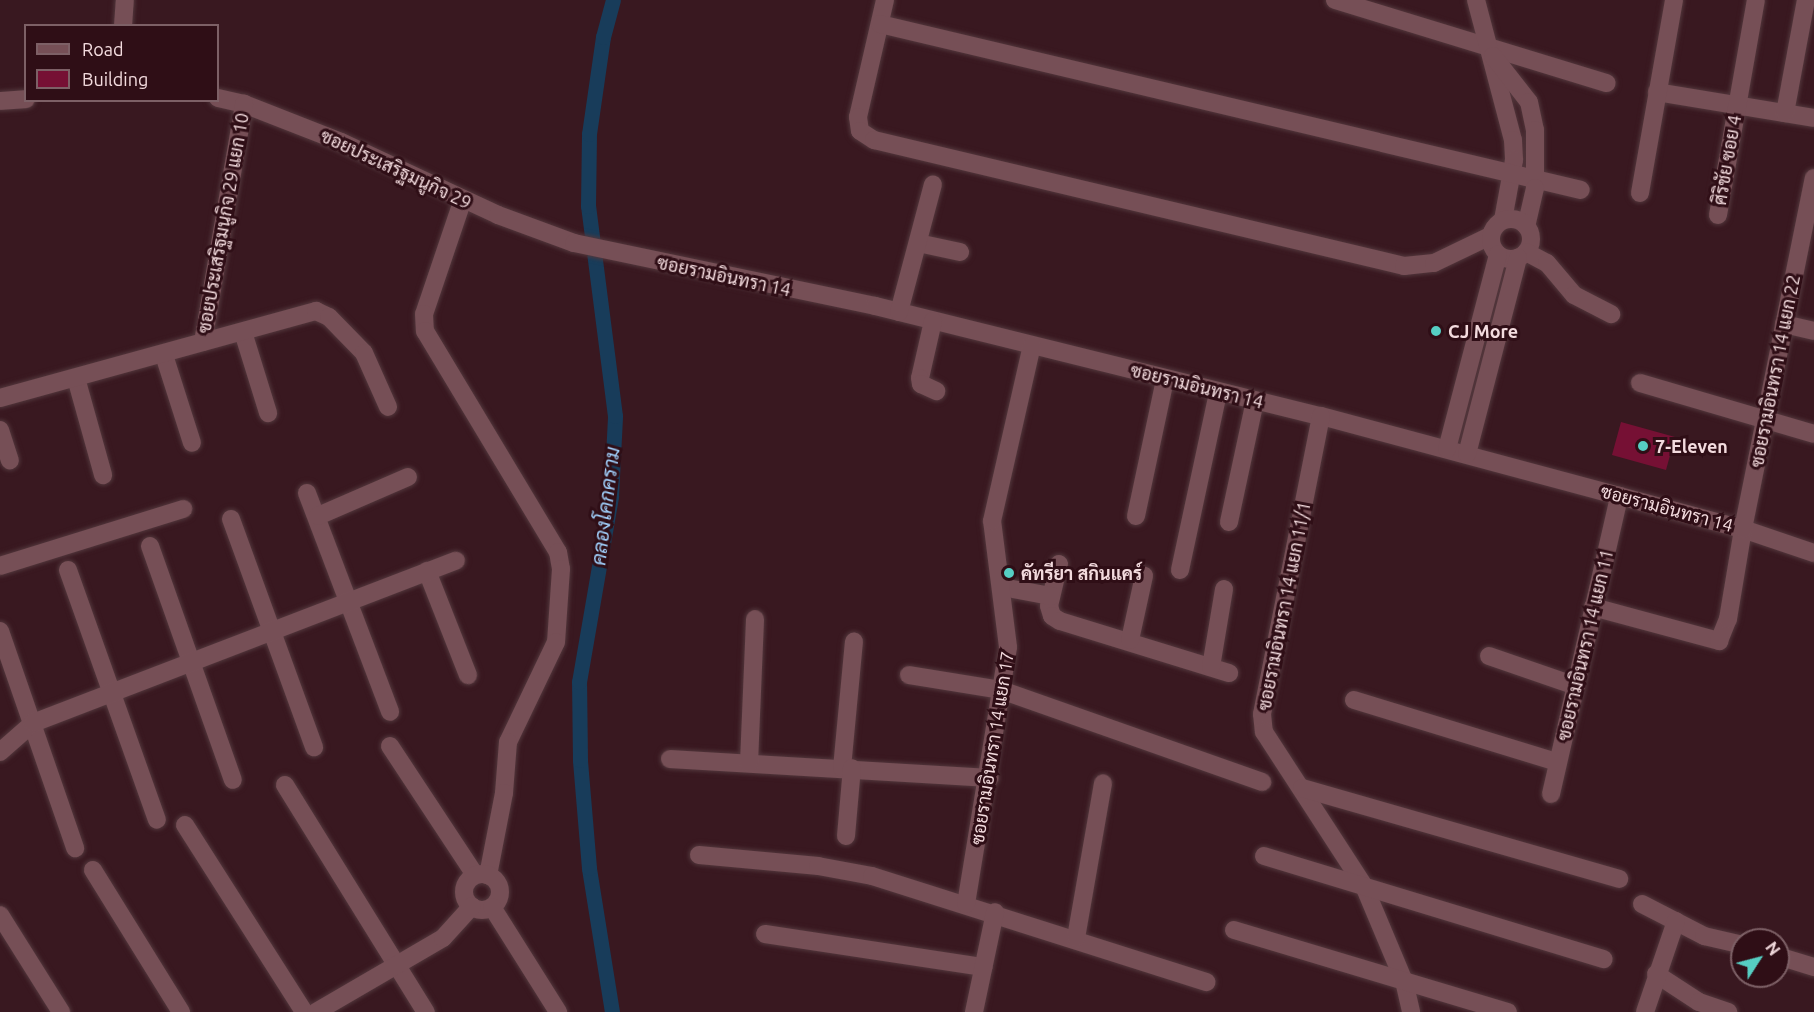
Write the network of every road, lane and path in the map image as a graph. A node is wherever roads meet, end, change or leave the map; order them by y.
1 (125, 0) edge
2 (885, 0) edge
3 (1335, 0) edge
4 (1476, 0) edge
5 (1674, 0) edge
6 (1756, 0) edge
7 (1806, 0) edge
8 (123, 24) edge
9 (880, 24) junction
10 (1487, 47) junction
11 (1607, 83) dead end
12 (1657, 92) junction
13 (219, 98) edge
14 (24, 99) edge
15 (0, 101) edge
16 (244, 104) junction
17 (1737, 105) junction
18 (1785, 113) junction
19 (1814, 118) edge
20 (1512, 172) junction
21 (1536, 178) junction
22 (1814, 178) edge
23 (933, 184) dead end
24 (1581, 190) dead end
25 (1640, 193) dead end
26 (463, 199) junction
27 (1718, 215) dead end
28 (1503, 220) junction
29 (1526, 226) junction
30 (1490, 236) junction
31 (574, 243) joint
32 (918, 243) junction
33 (960, 252) dead end
34 (1498, 255) junction
35 (1522, 255) junction
36 (900, 312) junction
37 (1611, 314) dead end
38 (933, 321) junction
39 (1784, 324) junction
40 (1814, 331) edge
41 (243, 332) junction
42 (203, 342) junction
43 (1032, 345) junction
44 (164, 355) junction
45 (76, 378) junction
46 (1165, 379) junction
47 (1640, 383) dead end
48 (936, 392) dead end
49 (1218, 393) junction
50 (0, 398) edge
51 (1255, 401) junction
52 (388, 407) dead end
53 (268, 413) dead end
54 (1321, 416) junction
55 (1765, 419) junction
56 (0, 430) edge
57 (1814, 434) edge
58 (192, 443) dead end
59 (1446, 449) junction
60 (1467, 454) junction
61 (10, 460) dead end
62 (103, 475) dead end
63 (408, 477) dead end
64 (307, 493) dead end
65 (1619, 496) junction
66 (183, 509) dead end
67 (318, 516) junction
68 (1136, 516) dead end
69 (231, 519) dead end
70 (1229, 522) dead end
71 (1743, 529) junction
72 (150, 546) dead end
73 (1814, 554) edge
74 (456, 561) dead end
75 (1059, 564) dead end
76 (0, 566) edge
77 (68, 570) dead end
78 (1180, 570) dead end
79 (427, 571) junction
80 (1144, 576) dead end
81 (1002, 587) junction
82 (1224, 589) dead end
83 (1051, 596) junction
84 (350, 604) junction
85 (1593, 607) junction
86 (755, 619) dead end
87 (0, 632) edge
88 (272, 633) junction
89 (1130, 640) junction
90 (854, 642) dead end
91 (1489, 656) dead end
92 (191, 661) junction
93 (1211, 667) junction
94 (1229, 673) dead end
95 (468, 675) dead end
96 (909, 675) dead end
97 (1576, 686) junction
98 (1001, 690) junction
99 (112, 691) junction
100 (1354, 700) dead end
101 (390, 712) dead end
102 (33, 723) junction
103 (390, 746) dead end
104 (314, 747) dead end
105 (0, 752) edge
106 (670, 759) dead end
107 (1557, 762) junction
108 (749, 763) junction
109 (847, 768) junction
110 (989, 778) junction
111 (233, 780) dead end
112 (1262, 782) dead end
113 (1103, 783) dead end
114 (285, 786) dead end
115 (1302, 788) junction
116 (1551, 794) dead end
117 (157, 820) dead end
118 (185, 825) dead end
119 (846, 836) dead end
120 (75, 848) dead end
121 (699, 855) dead end
122 (1264, 856) dead end
123 (93, 870) dead end
124 (482, 875) junction
125 (1619, 879) dead end
126 (1364, 886) junction
127 (966, 904) junction
128 (1642, 904) dead end
129 (472, 906) junction
130 (492, 907) junction
131 (995, 912) junction
132 (0, 915) edge
133 (1676, 921) junction
134 (1234, 930) dead end
135 (765, 934) dead end
136 (1076, 938) junction
137 (1730, 942) edge
138 (1604, 959) dead end
139 (1790, 960) edge
140 (397, 965) junction
141 (984, 967) junction
142 (1814, 967) edge
143 (1656, 974) junction
144 (1404, 981) junction
145 (1207, 982) dead end
146 (61, 1012) edge
147 (181, 1012) edge
148 (304, 1012) edge
149 (315, 1012) edge
150 (426, 1012) edge
151 (558, 1012) edge
152 (974, 1012) edge
153 (1411, 1012) edge
154 (1508, 1012) edge
155 (1645, 1012) edge
156 (1728, 1012) edge

1 - 8 street
2 - 9 street
3 - 10 street
4 - 10 street
5 - 12 street
6 - 17 street, ศิริชัย ซอย 4
7 - 18 street
9 - 20 street
9 - 30 street
10 - 11 street
10 - 20 street
10 - 21 street
12 - 17 street
12 - 25 street
13 - 16 street, ซอยประเสริฐมนูกิจ 29
14 - 15 street
16 - 26 street, ซอยประเสริฐมนูกิจ 29
16 - 42 street, ซอยประเสริฐมนูกิจ 29 แยก 10
17 - 18 street
17 - 27 street, ศิริชัย ซอย 4
18 - 19 street
20 - 21 street
20 - 28 street
21 - 24 street
21 - 29 street
22 - 39 street, ซอยรามอินทรา 14 แยก 22
23 - 32 street
26 - 31 street, ซอยประเสริฐมนูกิจ 29
26 - 124 street
28 - 29 street
28 - 30 street
29 - 35 street
30 - 34 street
31 - 36 street, ซอยรามอินทรา 14
32 - 33 street
32 - 36 street
34 - 35 street
34 - 59 street
35 - 37 street
35 - 60 street
36 - 38 street, ซอยรามอินทรา 14
38 - 43 street, ซอยรามอินทรา 14
38 - 48 street
39 - 40 street
39 - 55 street, ซอยรามอินทรา 14 แยก 22
41 - 42 street
41 - 52 street
41 - 53 street
42 - 44 street
43 - 46 street, ซอยรามอินทรา 14
43 - 81 street, ซอยรามอินทรา 14 แยก 17
44 - 45 street
44 - 58 street
45 - 50 street
45 - 62 street
46 - 49 street, ซอยรามอินทรา 14
46 - 68 street
47 - 55 street
49 - 51 street, ซอยรามอินทรา 14
49 - 78 street
51 - 54 street, ซอยรามอินทรา 14
51 - 70 street
54 - 59 street, ซอยรามอินทรา 14
54 - 115 street, ซอยรามอินทรา 14 แยก 11/1
55 - 57 street
55 - 71 street, ซอยรามอินทรา 14 แยก 22
56 - 61 street
59 - 60 street, ซอยรามอินทรา 14
60 - 65 street, ซอยรามอินทรา 14
63 - 67 street
64 - 67 street
65 - 71 street, ซอยรามอินทรา 14
65 - 85 street, ซอยรามอินทรา 14 แยก 11
66 - 76 street
67 - 84 street
69 - 88 street
71 - 73 street, ซอยรามอินทรา 14
71 - 85 street, ซอยรามอินทรา 14 แยก 22
72 - 92 street
74 - 79 street
75 - 83 street
77 - 99 street
79 - 84 street
79 - 95 street
80 - 89 street
81 - 83 street
81 - 98 street, ซอยรามอินทรา 14 แยก 17
82 - 93 street
83 - 89 street
84 - 88 street
84 - 101 street
85 - 97 street, ซอยรามอินทรา 14 แยก 11
86 - 108 street
87 - 102 street
88 - 92 street
88 - 104 street
89 - 93 street
90 - 109 street
91 - 97 street
92 - 99 street
92 - 111 street
93 - 94 street
96 - 98 street
97 - 107 street, ซอยรามอินทรา 14 แยก 11
98 - 110 street, ซอยรามอินทรา 14 แยก 17
98 - 112 street
99 - 102 street
99 - 117 street
100 - 107 street
102 - 105 street
102 - 120 street
103 - 124 street
106 - 108 street
107 - 116 street, ซอยรามอินทรา 14 แยก 11
108 - 109 street
109 - 110 street
109 - 119 street
110 - 127 street, ซอยรามอินทรา 14 แยก 17
113 - 136 street
114 - 140 street
115 - 125 street
115 - 126 street, ซอยรามอินทรา 14 แยก 11/1
118 - 148 street
121 - 127 street
122 - 126 street
123 - 147 street
124 - 129 street
124 - 130 street
126 - 138 street
126 - 144 street, ซอยรามอินทรา 14 แยก 11/1
127 - 131 street
128 - 133 street
129 - 130 street
129 - 140 street
130 - 151 street
131 - 136 street
131 - 141 street
132 - 146 street
133 - 137 street
133 - 143 street
134 - 144 street
135 - 141 street
136 - 145 street
139 - 142 street
140 - 149 street
140 - 150 street
141 - 152 street
143 - 155 street
143 - 156 street
144 - 153 street, ซอยรามอินทรา 14 แยก 11/1
144 - 154 street

